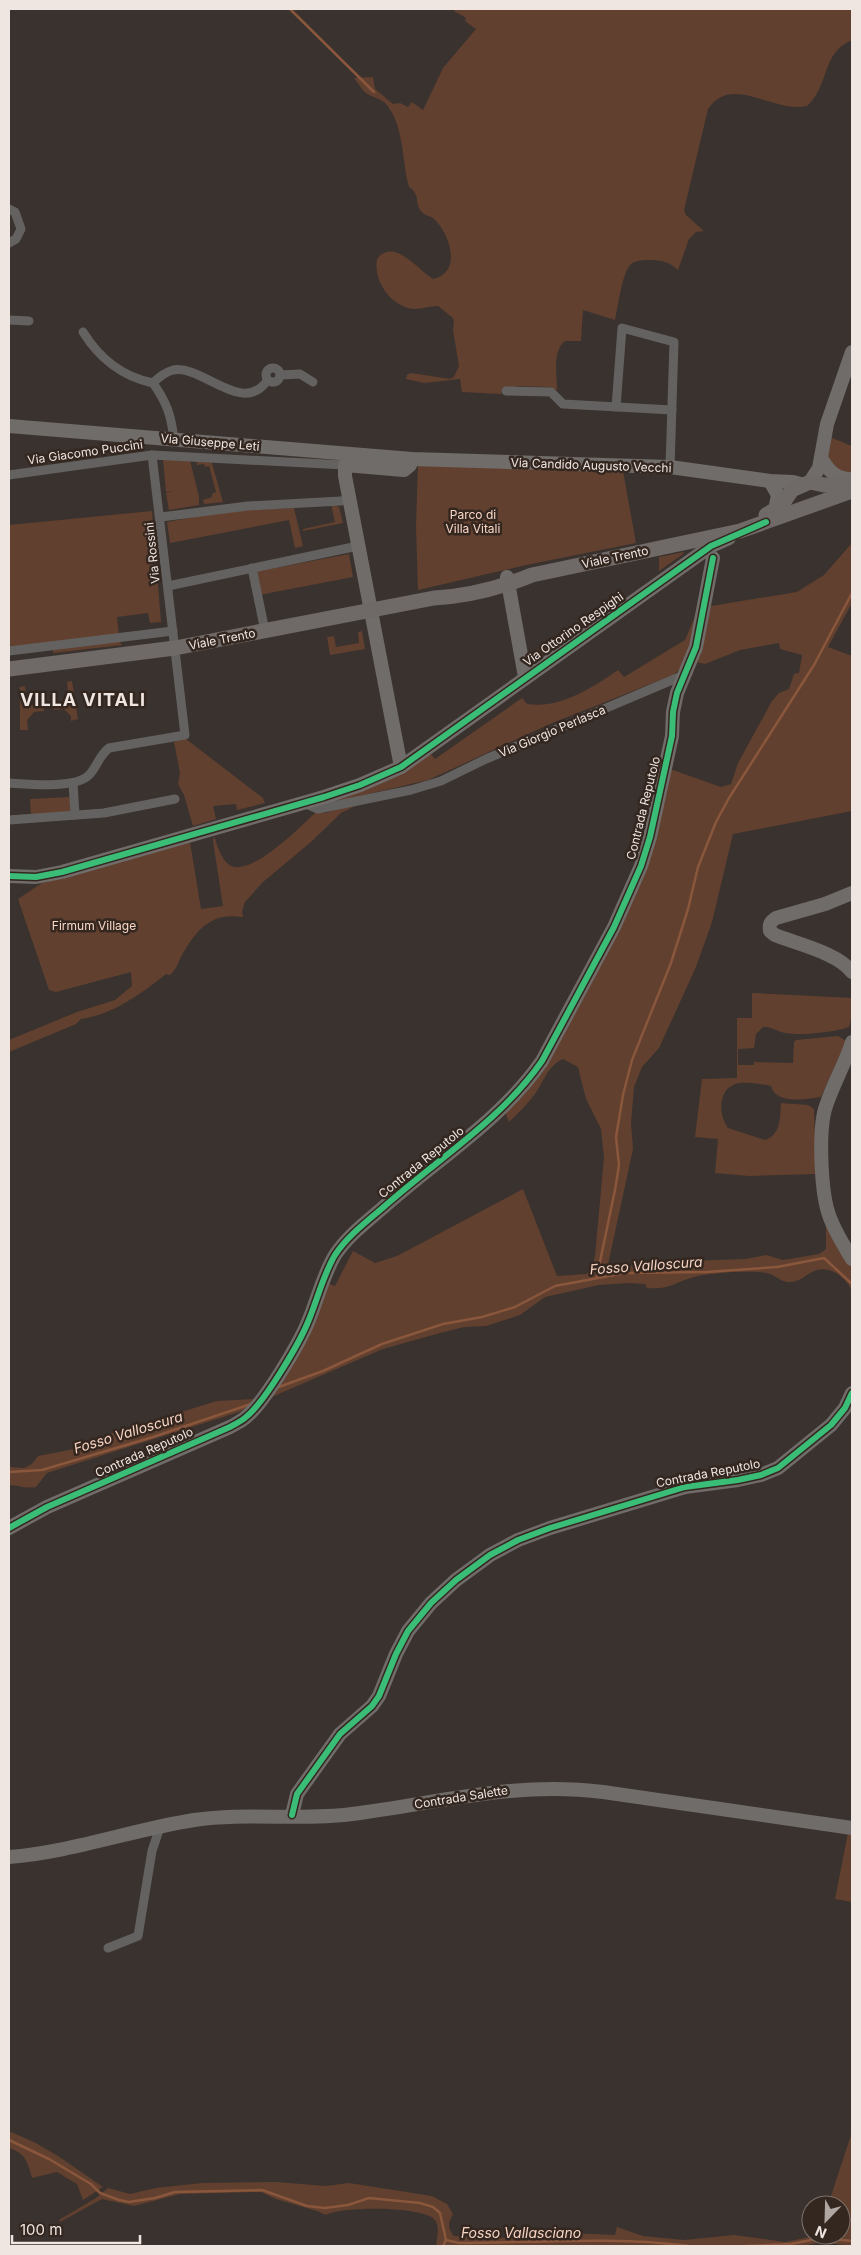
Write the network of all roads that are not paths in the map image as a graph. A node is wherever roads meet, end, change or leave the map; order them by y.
1 (9, 209) edge
2 (9, 243) edge
3 (9, 320) edge
4 (29, 321) dead end
5 (83, 332) dead end
6 (852, 352) edge
7 (313, 382) dead end
8 (153, 383) junction
9 (506, 391) dead end
10 (616, 407) junction
11 (672, 410) junction
12 (11, 425) edge
13 (174, 439) junction
14 (823, 446) junction
15 (152, 455) junction
16 (412, 459) junction
17 (823, 461) junction
18 (346, 465) junction
19 (670, 467) junction
20 (9, 475) edge
21 (852, 480) edge
22 (770, 481) junction
23 (813, 484) junction
24 (852, 491) edge
25 (349, 498) junction
26 (822, 503) junction
27 (779, 507) junction
28 (799, 511) junction
29 (161, 517) junction
30 (358, 546) junction
31 (706, 549) junction
32 (252, 568) junction
33 (508, 581) junction
34 (168, 586) junction
35 (371, 610) junction
36 (264, 630) junction
37 (174, 631) junction
38 (175, 648) junction
39 (9, 651) edge
40 (9, 669) edge
41 (684, 675) junction
42 (525, 676) junction
43 (401, 767) junction
44 (9, 783) edge
45 (73, 783) junction
46 (175, 799) dead end
47 (304, 803) junction
48 (75, 815) junction
49 (9, 820) edge
50 (9, 876) edge
51 (852, 893) edge
52 (852, 972) edge
53 (852, 1042) edge
54 (852, 1259) edge
55 (852, 1392) edge
56 (9, 1528) edge
57 (292, 1816) junction
58 (160, 1827) junction
59 (852, 1828) edge
60 (9, 1857) edge
61 (108, 1948) dead end

1 - 2 street
3 - 4 street
5 - 8 street
6 - 14 street
7 - 8 street
8 - 13 street
9 - 10 street
10 - 11 street
10 - 11 street
11 - 19 street
12 - 13 street, Via Giuseppe Leti
13 - 16 street, Via Giuseppe Leti
14 - 17 street
14 - 23 street
15 - 18 street, Via Giacomo Puccini
15 - 20 street, Via Giacomo Puccini
15 - 29 street, Via Rossini
16 - 18 street
16 - 19 street, Via Candido Augusto Vecchi
17 - 21 street
17 - 23 street
18 - 25 street
19 - 22 street, Via Candido Augusto Vecchi
21 - 23 main road, Viale Trento
22 - 23 street, Via Candido Augusto Vecchi
22 - 27 street
23 - 26 main road
23 - 27 main road, Viale Trento
24 - 26 main road, Viale Trento
25 - 29 street
25 - 30 street
26 - 28 main road, Viale Trento
27 - 28 main road, Viale Trento
27 - 28 main road
27 - 31 street, Via Ottorino Respighi
27 - 31 main road, Viale Trento
29 - 34 street, Via Rossini
30 - 32 street
30 - 35 street
31 - 33 main road, Viale Trento
31 - 41 street
31 - 42 street, Via Ottorino Respighi
32 - 34 street
32 - 36 street
33 - 35 main road, Viale Trento
33 - 42 street
34 - 37 street, Via Rossini
35 - 36 main road, Viale Trento
35 - 43 street
36 - 38 main road, Viale Trento
37 - 38 street, Via Rossini
37 - 39 street
38 - 40 main road, Viale Trento
38 - 45 street, Via Rossini
41 - 47 street, Via Giorgio Perlasca
41 - 56 street, Contrada Reputolo
42 - 43 street, Via Ottorino Respighi
43 - 47 street, Via Ottorino Respighi
44 - 45 street
45 - 48 street
46 - 48 street
47 - 50 street, Via Ottorino Respighi
48 - 49 street
51 - 52 street
53 - 54 street
55 - 57 street, Contrada Reputolo
57 - 58 street, Contrada Salette
57 - 59 street, Contrada Salette
58 - 60 street, Contrada Salette
58 - 61 street

